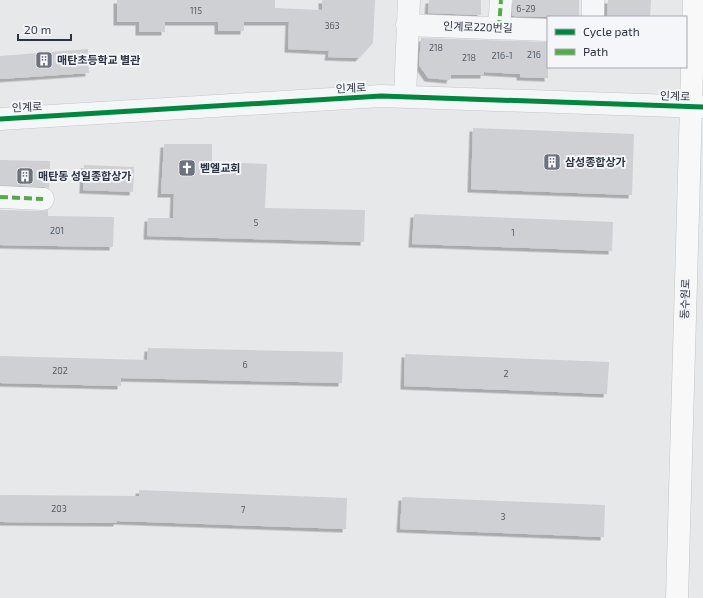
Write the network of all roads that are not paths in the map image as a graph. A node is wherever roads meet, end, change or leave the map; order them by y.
1 (409, 0) edge
2 (500, 0) edge
3 (594, 0) edge
4 (694, 0) edge
5 (593, 16) edge
6 (407, 25) junction
7 (499, 28) junction
8 (547, 30) edge
9 (406, 96) junction
10 (697, 107) edge
11 (0, 119) edge
12 (0, 197) edge
13 (43, 198) dead end
14 (677, 598) edge

1 - 6 street
2 - 7 street
3 - 5 street
4 - 10 main road, 동수원로
6 - 7 street, 인계로220번길
6 - 9 street
7 - 8 street, 인계로220번길
9 - 10 street, 인계로
9 - 11 street, 인계로
10 - 14 main road, 동수원로
12 - 13 street

